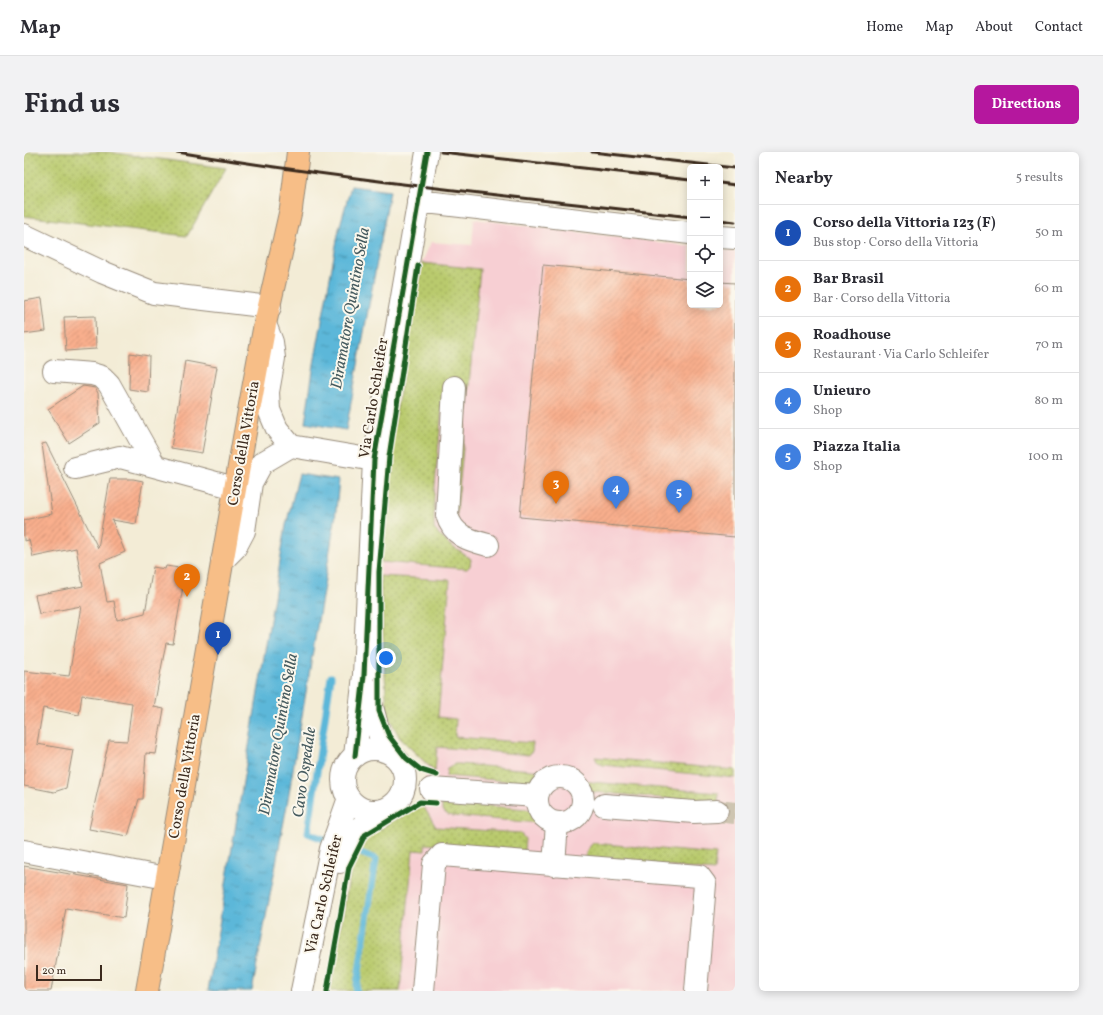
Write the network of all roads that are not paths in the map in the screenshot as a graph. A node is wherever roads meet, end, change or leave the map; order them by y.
1 (298, 152) edge
2 (427, 152) edge
3 (418, 201) junction
4 (687, 233) edge
5 (24, 235) edge
6 (723, 237) edge
7 (735, 238) edge
8 (268, 316) junction
9 (54, 371) dead end
10 (454, 387) dead end
11 (291, 446) junction
12 (374, 460) junction
13 (155, 466) junction
14 (75, 468) dead end
15 (235, 488) junction
16 (488, 545) dead end
17 (222, 561) junction
18 (364, 675) junction
19 (384, 751) junction
20 (355, 756) junction
21 (403, 771) junction
22 (578, 787) junction
23 (431, 789) junction
24 (537, 796) junction
25 (349, 798) junction
26 (604, 805) junction
27 (384, 808) junction
28 (717, 811) tunnel mouth
29 (578, 815) junction
30 (557, 823) junction
31 (340, 844) junction
32 (24, 851) edge
33 (554, 865) junction
34 (166, 878) junction
35 (147, 991) edge
36 (302, 991) edge
37 (314, 991) edge
38 (423, 991) edge
39 (696, 991) edge

1 - 8 main road, Corso della Vittoria
2 - 3 street, Via Carlo Schleifer
3 - 4 street
3 - 12 street, Via Carlo Schleifer
5 - 8 street
6 - 7 street
8 - 11 street, Corso della Vittoria
8 - 15 main road, Corso della Vittoria
9 - 13 street
10 - 16 street
11 - 12 street
11 - 17 street, Corso della Vittoria
12 - 18 street, Via Carlo Schleifer
13 - 14 street
13 - 15 street
15 - 17 main road, Corso della Vittoria
17 - 34 main road, Corso della Vittoria
18 - 19 street
18 - 20 street
19 - 20 street
19 - 21 street
20 - 25 street
21 - 23 street
21 - 27 street
22 - 24 street
22 - 26 street
22 - 29 street
23 - 24 street
23 - 27 street
24 - 30 street
25 - 27 street
25 - 31 street, Via Carlo Schleifer
26 - 28 street
26 - 29 street
27 - 31 street, Via Carlo Schleifer
29 - 30 street
30 - 33 street
31 - 36 street, Via Carlo Schleifer
31 - 37 street, Via Carlo Schleifer
32 - 34 street
33 - 38 street
33 - 39 street
34 - 35 main road, Corso della Vittoria

